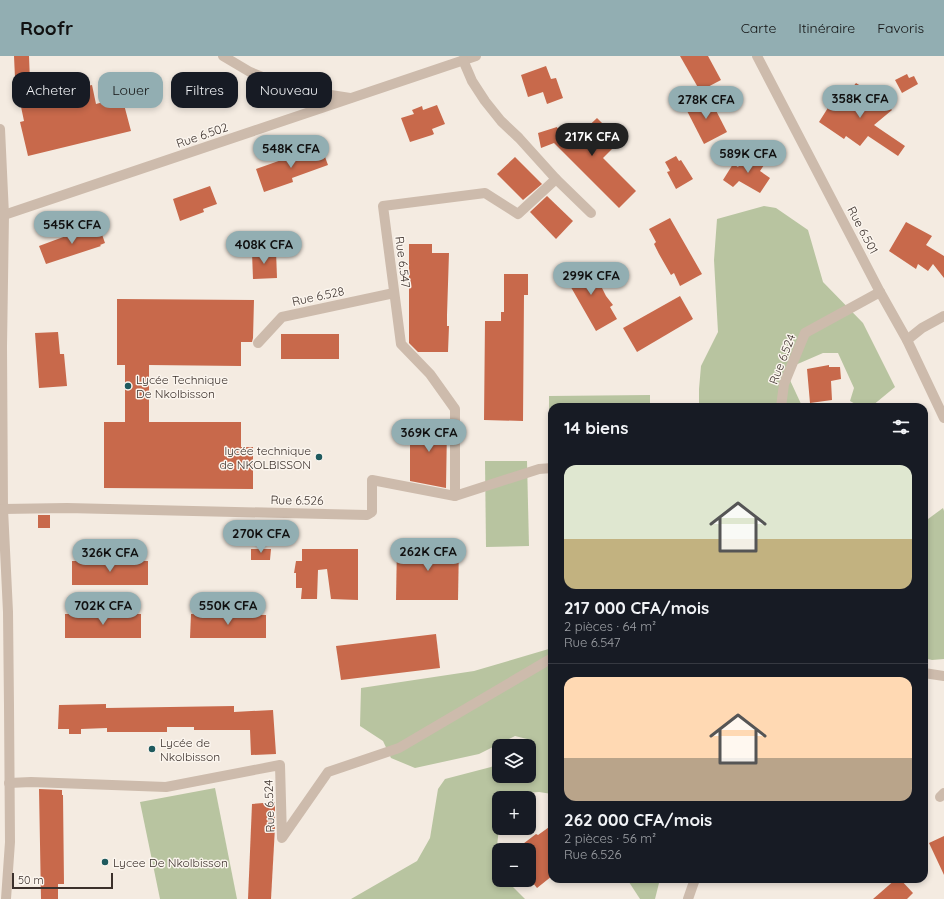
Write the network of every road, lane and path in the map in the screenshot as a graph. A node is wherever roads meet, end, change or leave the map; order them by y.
1 (223, 56) edge
2 (476, 56) edge
3 (757, 56) edge
4 (463, 60) junction
5 (352, 98) junction
6 (0, 129) edge
7 (556, 179) junction
8 (591, 213) dead end
9 (4, 215) junction
10 (880, 292) junction
11 (394, 293) junction
12 (944, 316) edge
13 (907, 340) junction
14 (258, 343) dead end
15 (782, 403) edge
16 (944, 418) edge
17 (548, 468) edge
18 (455, 496) junction
19 (3, 508) junction
20 (548, 660) edge
21 (928, 674) edge
22 (944, 676) edge
23 (8, 783) junction
24 (694, 883) edge
25 (6, 899) edge
26 (688, 899) edge

1 - 5 street
2 - 4 street, Rue 6.502
3 - 10 street, Rue 6.501
4 - 5 street, Rue 6.502
4 - 7 street
5 - 9 street, Rue 6.502
6 - 9 street
7 - 8 street
7 - 11 street, Rue 6.547
9 - 19 street
10 - 13 street, Rue 6.501
10 - 15 street, Rue 6.524
11 - 14 street, Rue 6.528
11 - 18 street, Rue 6.547
12 - 13 street
13 - 16 street, Rue 6.501
17 - 18 street, Rue 6.526
18 - 19 street, Rue 6.526
19 - 23 street
20 - 23 street, Rue 6.524
21 - 22 street
23 - 25 street
24 - 26 street

